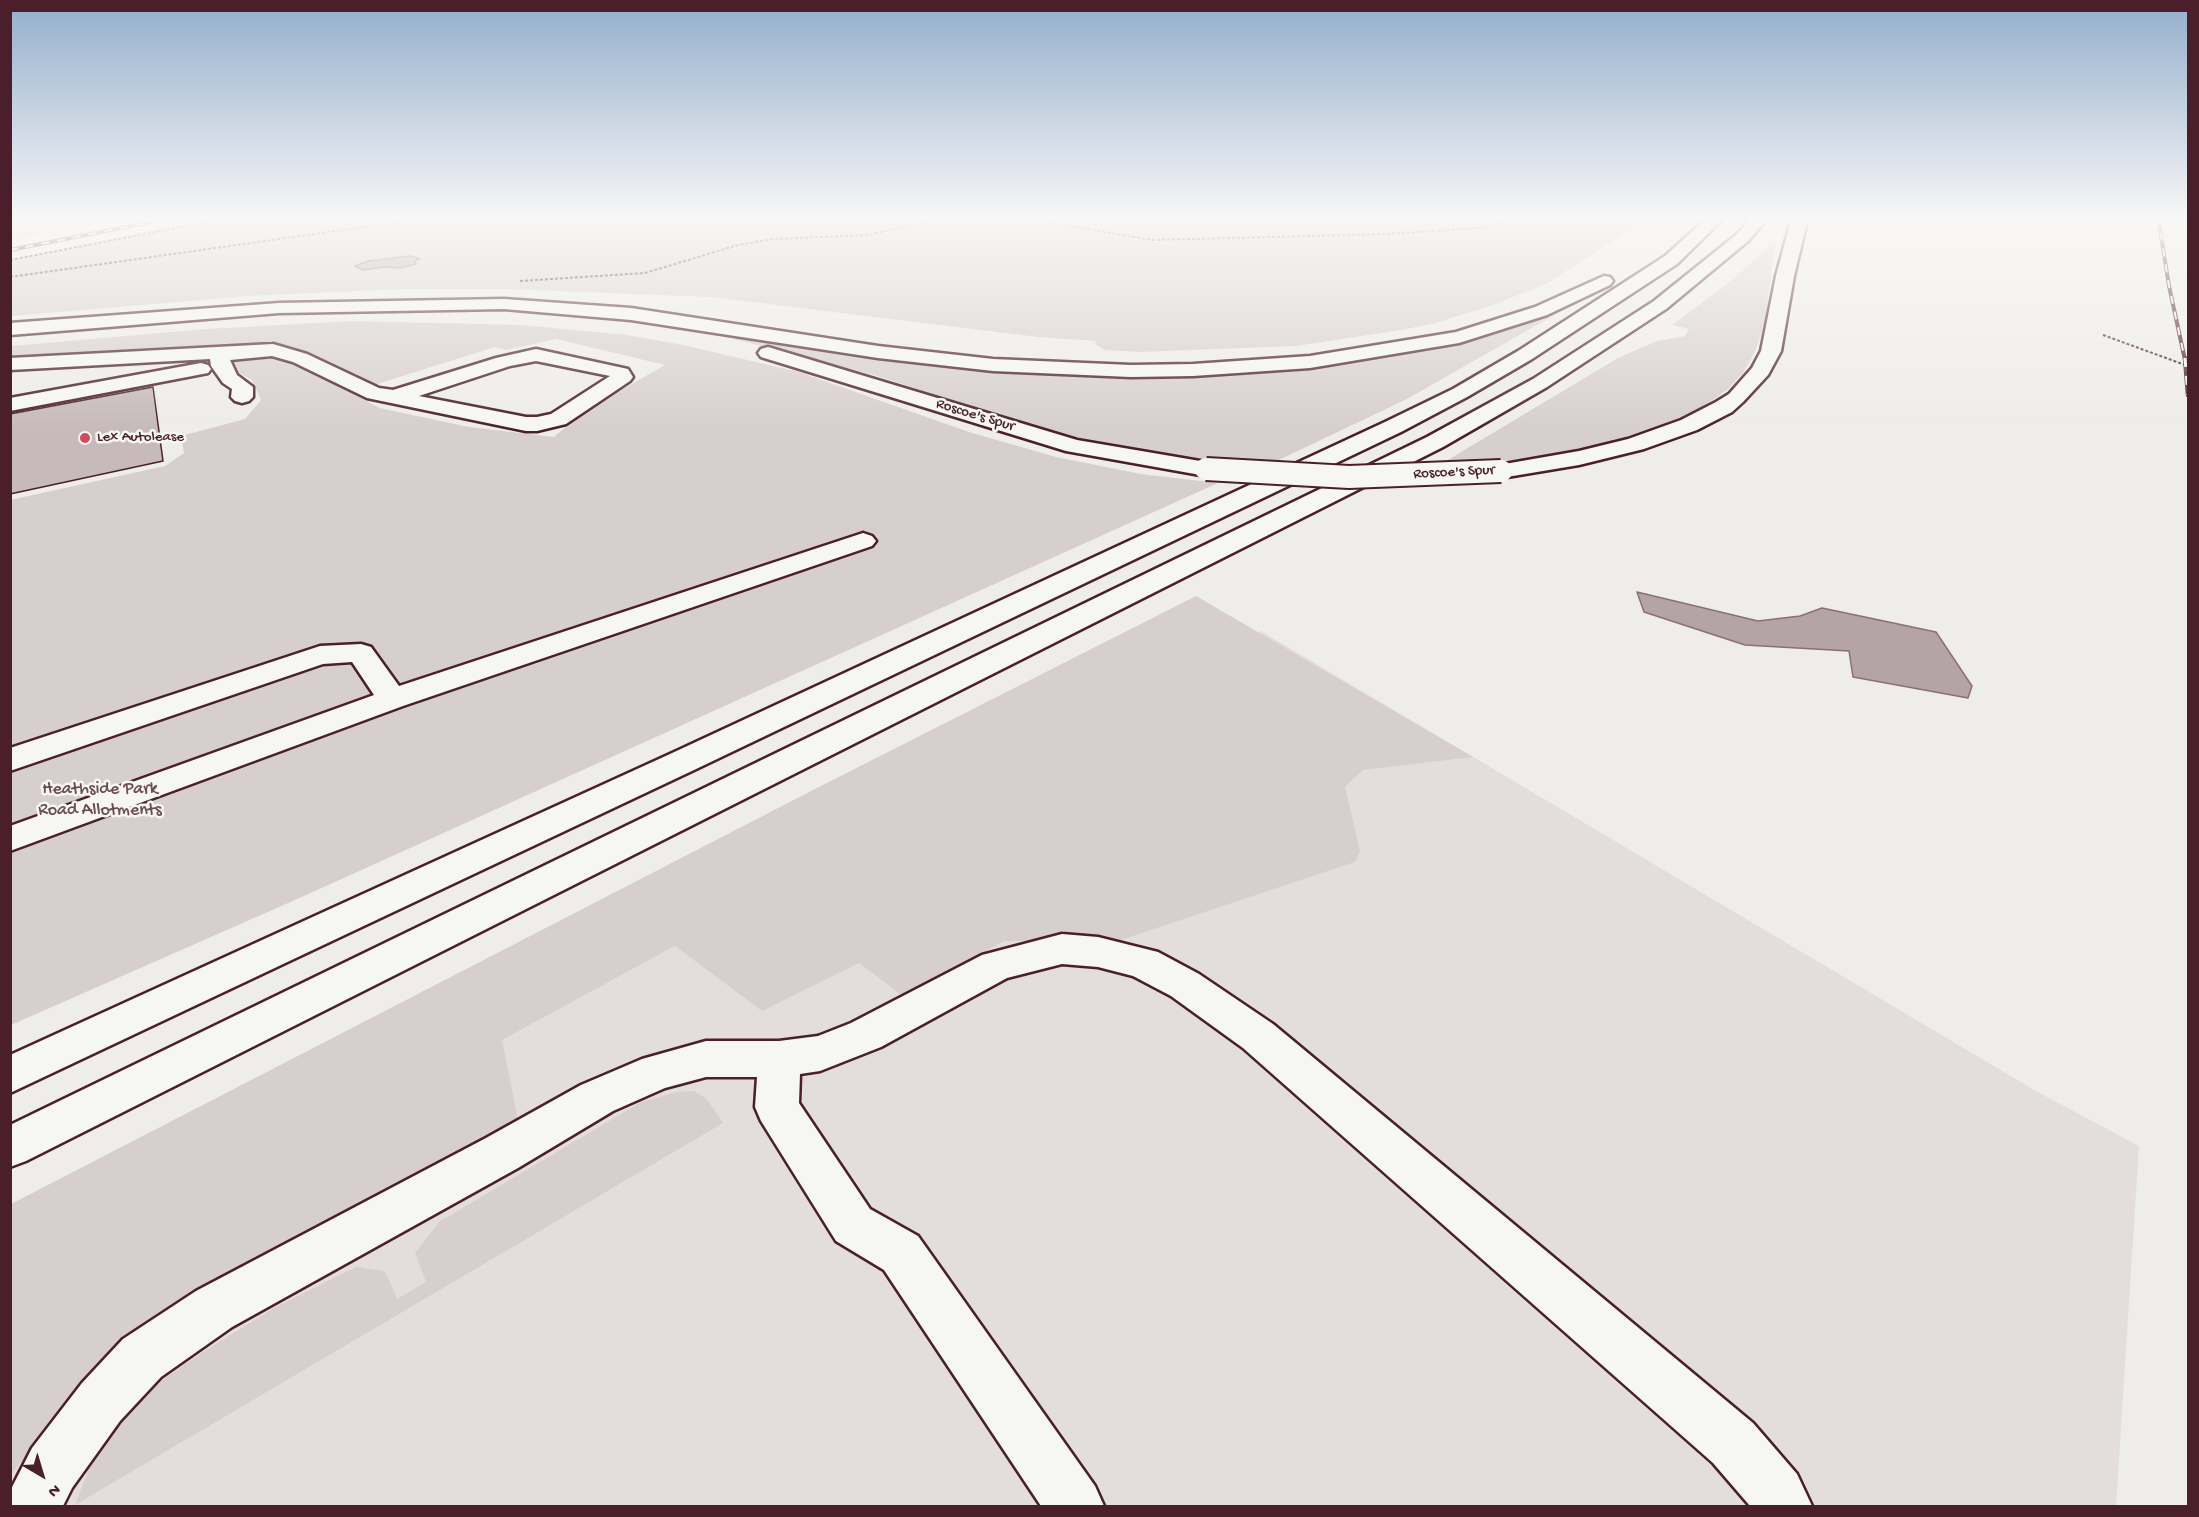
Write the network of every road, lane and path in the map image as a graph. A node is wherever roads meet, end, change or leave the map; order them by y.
1 (1594, 288) edge
2 (1628, 288) edge
3 (1681, 288) edge
4 (1783, 288) edge
5 (10, 329) edge
6 (2103, 335) dead end
7 (10, 338) edge
8 (224, 358) junction
9 (10, 364) edge
10 (2188, 366) edge
11 (242, 397) dead end
12 (394, 398) junction
13 (10, 405) edge
14 (863, 541) dead end
15 (392, 699) junction
16 (10, 760) edge
17 (10, 839) edge
18 (779, 1059) junction
19 (10, 1075) edge
20 (10, 1147) edge
21 (33, 1506) edge
22 (1075, 1506) edge
23 (1783, 1506) edge

1 - 5 main road
2 - 19 main road
3 - 20 main road
4 - 7 main road, Roscoe's Spur, bridge
6 - 10 path
8 - 9 main road
8 - 11 main road
8 - 12 main road
8 - 13 main road
12 - 12 main road
14 - 15 main road
15 - 16 main road
15 - 17 main road
18 - 21 main road
18 - 22 main road
18 - 23 main road

